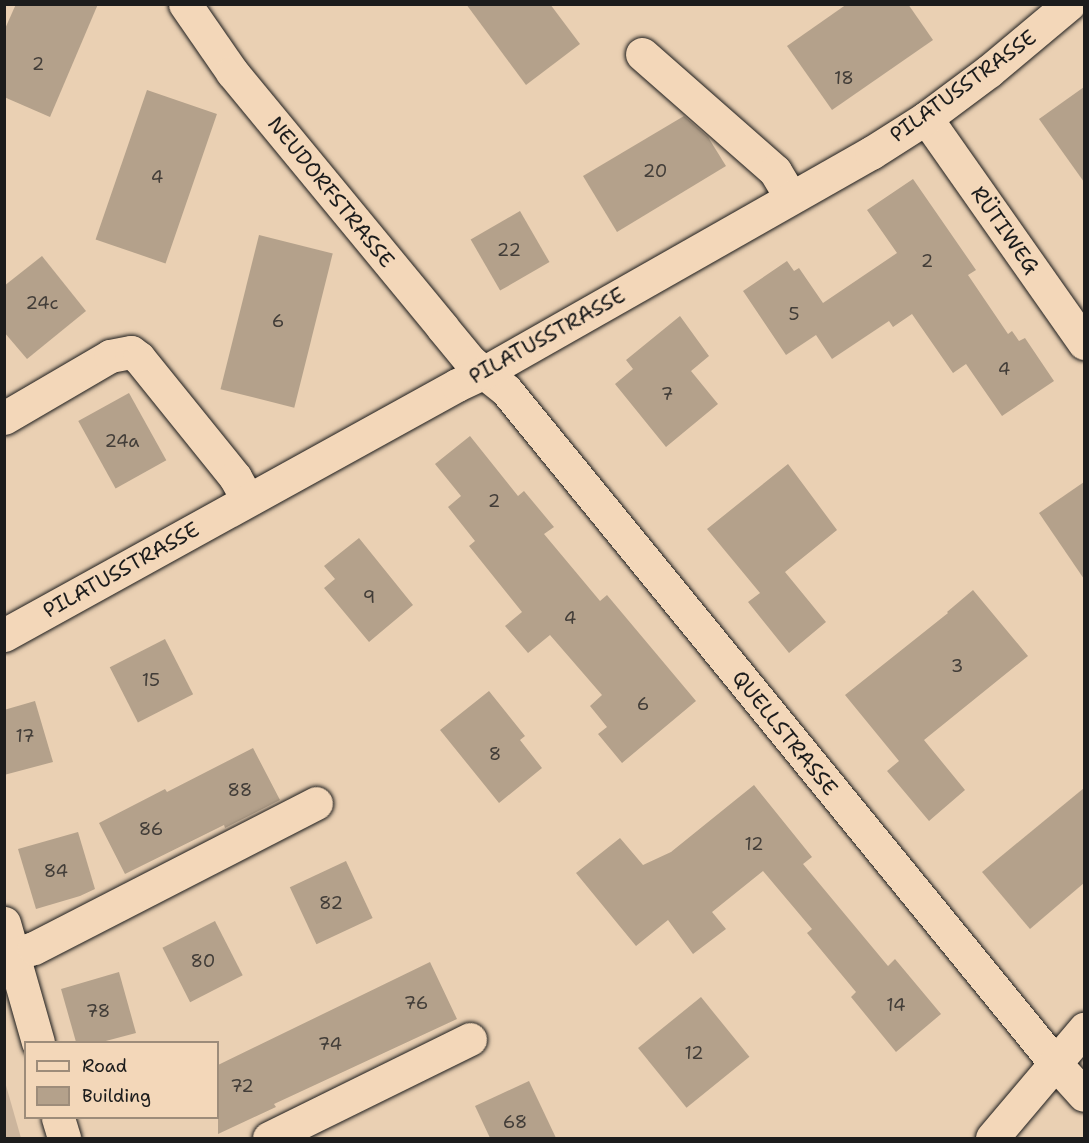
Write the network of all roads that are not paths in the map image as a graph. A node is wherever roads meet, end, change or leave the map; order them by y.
1 (185, 4) edge
2 (1052, 10) edge
3 (642, 54) dead end
4 (926, 118) junction
5 (791, 198) junction
6 (1084, 343) edge
7 (485, 372) junction
8 (4, 418) edge
9 (248, 500) junction
10 (4, 635) edge
11 (316, 803) dead end
12 (4, 922) edge
13 (15, 954) junction
14 (1084, 1029) edge
15 (470, 1039) dead end
16 (38, 1041) edge
17 (1055, 1063) junction
18 (1084, 1095) edge
19 (58, 1119) edge
20 (64, 1138) edge
21 (269, 1138) edge
22 (992, 1138) edge

1 - 7 street, NEUDORFSTRASSE
2 - 4 street, PILATUSSTRASSE
3 - 5 street
4 - 5 street, PILATUSSTRASSE
4 - 6 street, RÜTIWEG
5 - 7 street, PILATUSSTRASSE
7 - 9 street, PILATUSSTRASSE
7 - 17 street, QUELLSTRASSE
8 - 9 street
9 - 10 street, PILATUSSTRASSE
11 - 13 street
12 - 13 street
13 - 16 street
14 - 17 street
15 - 21 street
17 - 18 street, QUELLSTRASSE
17 - 22 street
19 - 20 street

